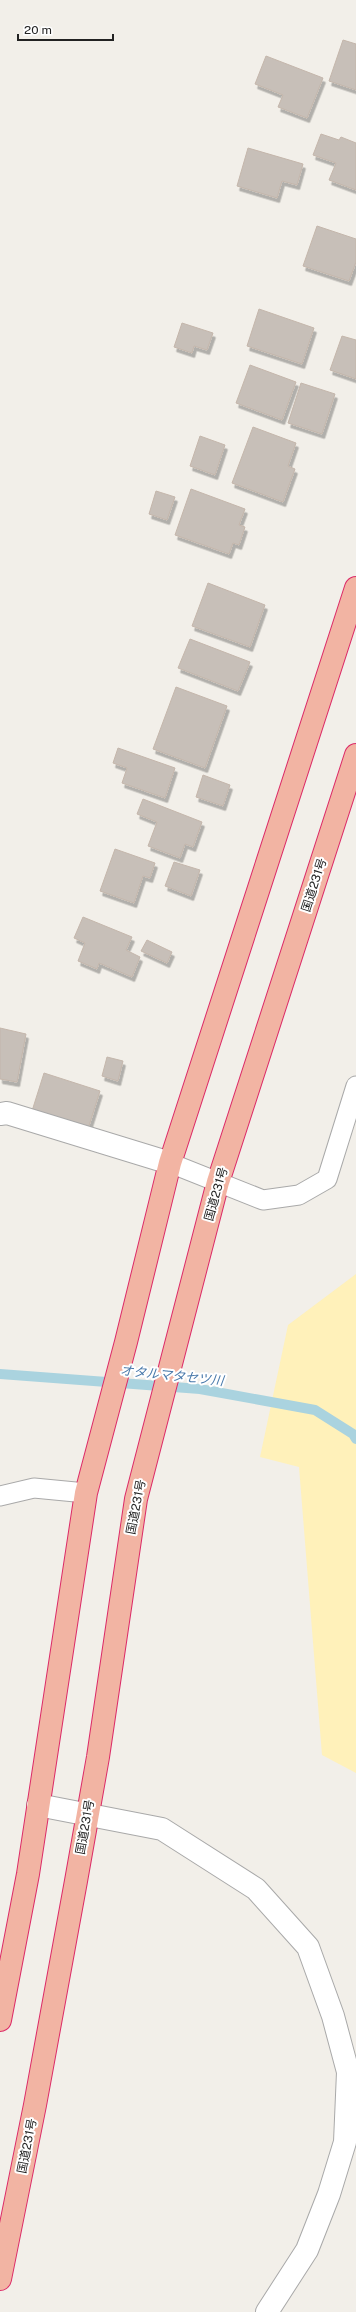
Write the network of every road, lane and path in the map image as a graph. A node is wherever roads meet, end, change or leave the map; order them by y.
1 (356, 588) edge
2 (356, 756) edge
3 (356, 1086) edge
4 (0, 1114) edge
5 (170, 1163) junction
6 (218, 1182) junction
7 (86, 1493) junction
8 (0, 1496) edge
9 (38, 1805) junction
10 (88, 1814) junction
11 (0, 2020) edge
12 (0, 2279) edge
13 (267, 2312) edge

1 - 5 highway
2 - 6 highway, 国道231号
3 - 6 lane
4 - 5 street
5 - 6 lane
5 - 7 highway
6 - 10 highway, 国道231号
7 - 8 lane
7 - 9 highway
9 - 10 street
9 - 11 highway
10 - 12 highway, 国道231号
10 - 13 street

